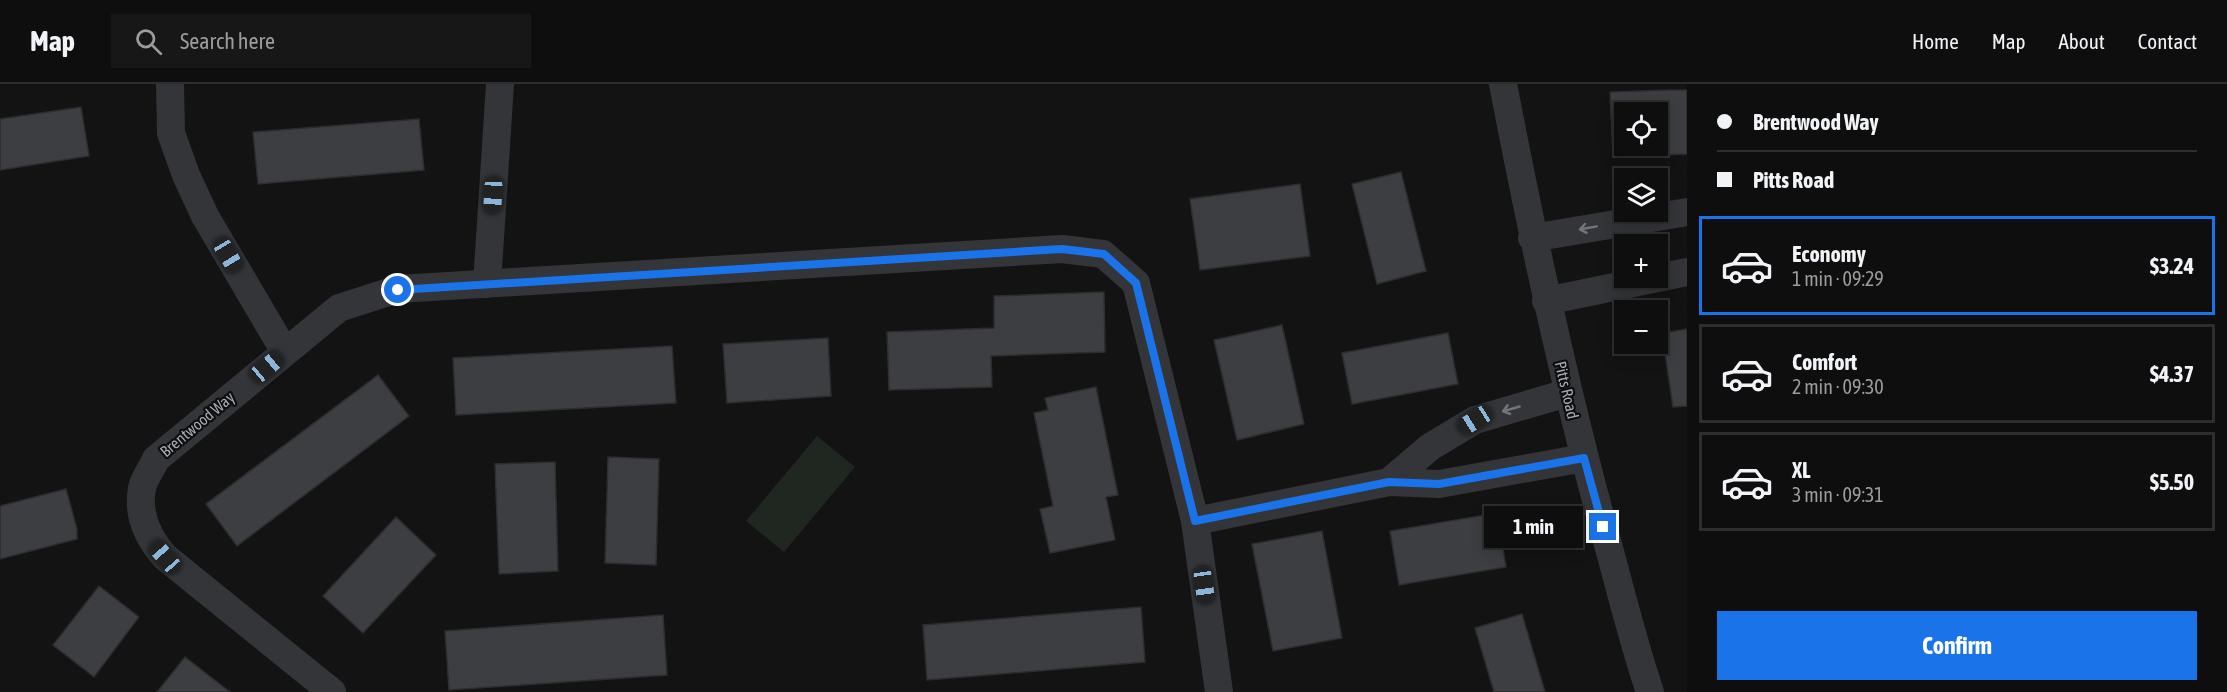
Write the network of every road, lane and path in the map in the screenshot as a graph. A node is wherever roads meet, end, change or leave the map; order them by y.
1 (170, 84) edge
2 (500, 84) edge
3 (1503, 84) edge
4 (1687, 212) edge
5 (1532, 238) junction
6 (1687, 272) edge
7 (487, 284) junction
8 (1546, 301) junction
9 (285, 352) junction
10 (1567, 393) junction
11 (1584, 458) junction
12 (1389, 482) junction
13 (1195, 521) junction
14 (332, 692) edge
15 (1219, 692) edge
16 (1650, 692) edge

1 - 9 street
2 - 7 street
3 - 5 street, Pitts Road
4 -> 5 street
5 - 8 street, Pitts Road
6 - 8 street
7 - 9 street, Brentwood Way
7 - 13 street, Brentwood Way
8 - 10 street, Pitts Road
9 - 14 street, Brentwood Way
10 - 11 street, Pitts Road
10 -> 12 street
11 - 12 street
11 - 16 street, Pitts Road
12 - 13 street
13 - 15 street, Brentwood Way

